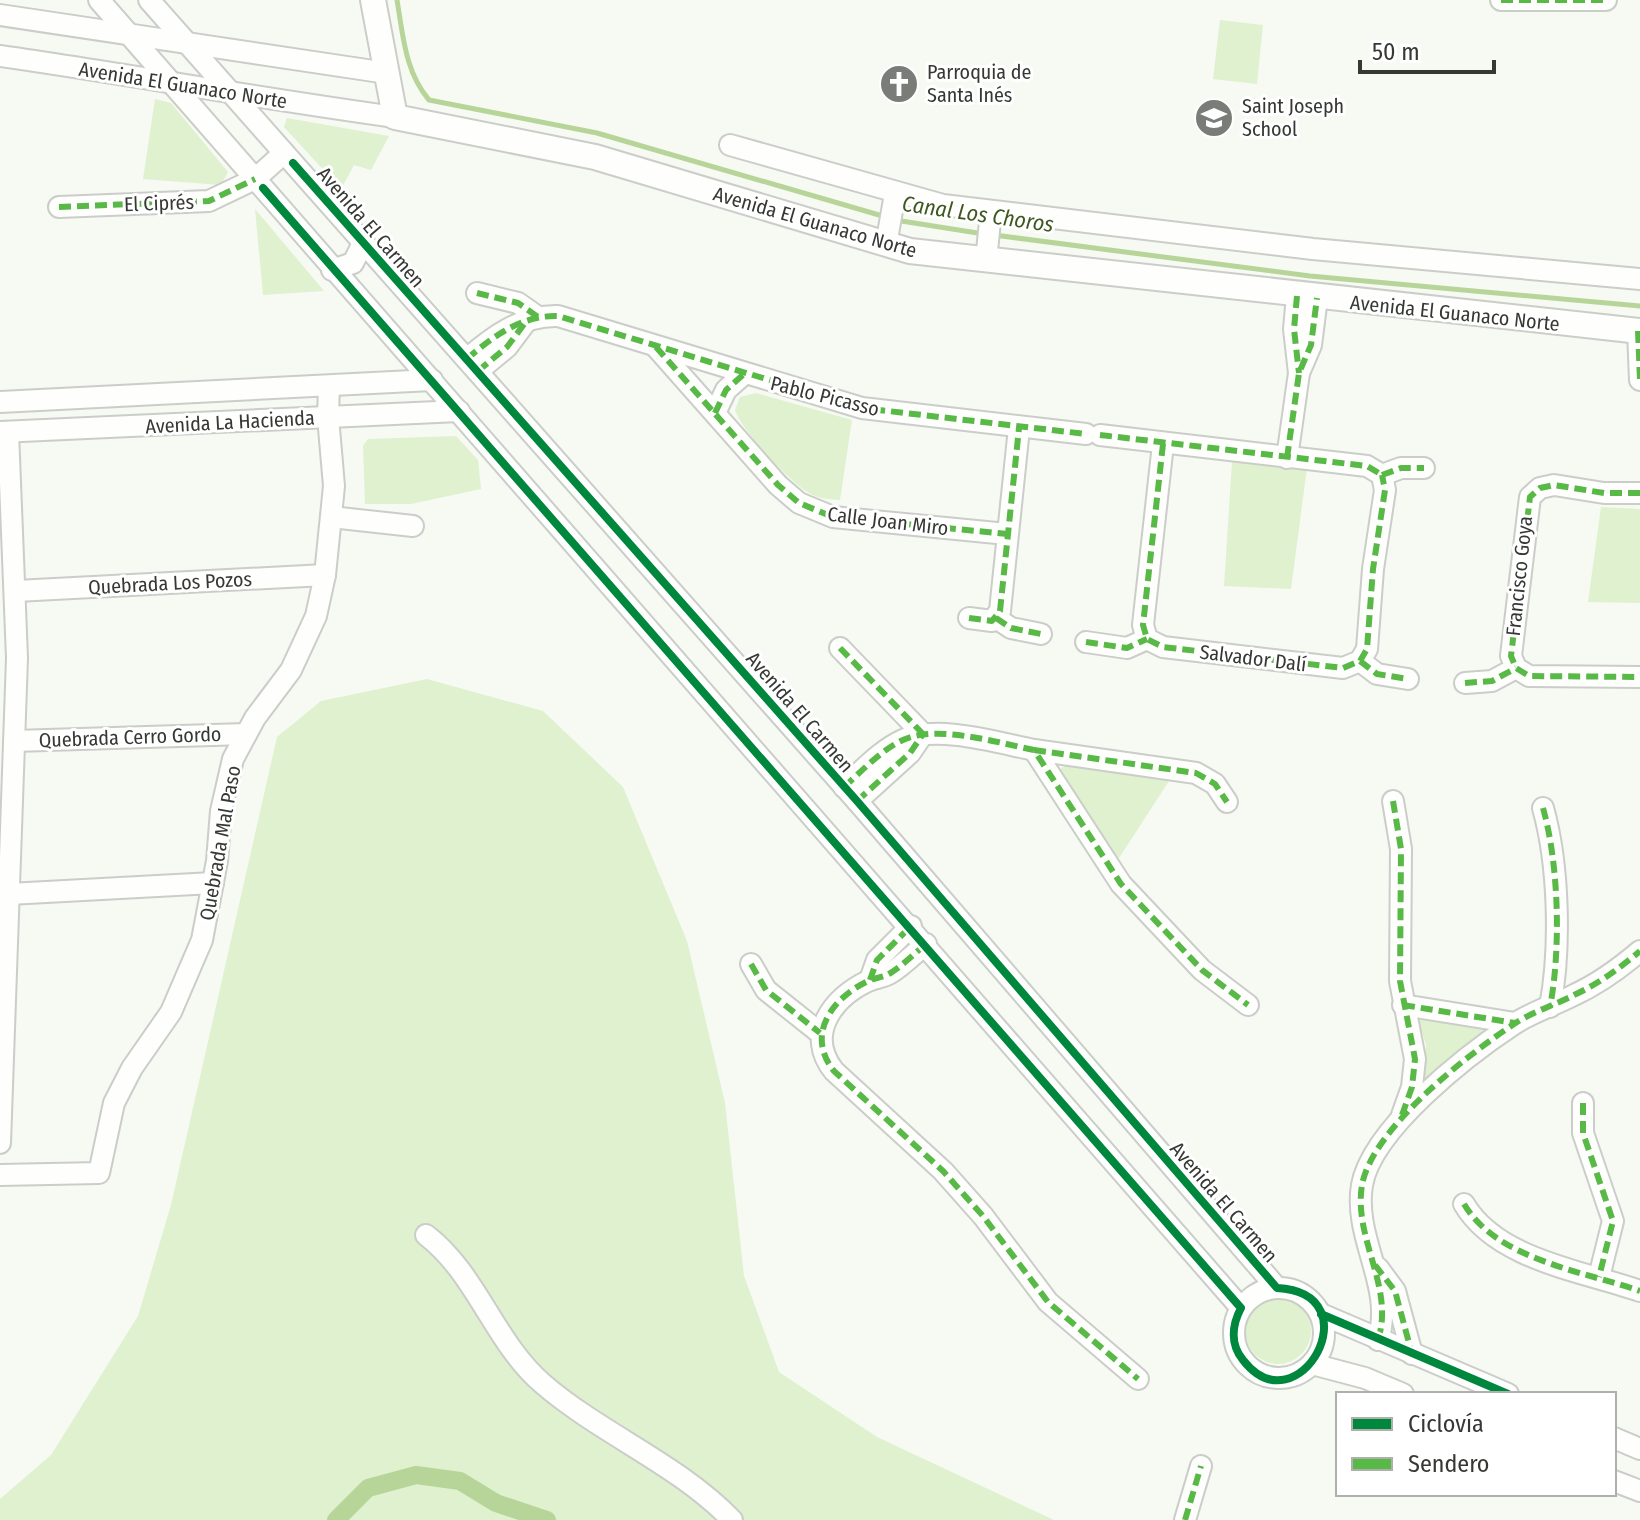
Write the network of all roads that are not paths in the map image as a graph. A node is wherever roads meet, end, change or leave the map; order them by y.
1 (99, 0) edge
2 (149, 0) edge
3 (373, 0) edge
4 (1501, 0) edge
5 (1606, 0) edge
6 (0, 15) edge
7 (127, 31) junction
8 (185, 41) junction
9 (0, 56) edge
10 (387, 73) junction
11 (171, 80) junction
12 (233, 94) junction
13 (395, 117) junction
14 (730, 145) dead end
15 (284, 153) junction
16 (255, 179) junction
17 (894, 201) junction
18 (59, 207) dead end
19 (990, 216) junction
20 (886, 238) junction
21 (363, 243) junction
22 (987, 254) junction
23 (332, 270) junction
24 (1640, 279) edge
25 (477, 293) dead end
26 (1307, 297) junction
27 (531, 320) junction
28 (1639, 331) edge
29 (656, 347) junction
30 (472, 365) junction
31 (744, 374) junction
32 (432, 380) junction
33 (1640, 380) edge
34 (329, 386) junction
35 (0, 402) edge
36 (459, 411) junction
37 (715, 413) junction
38 (328, 417) junction
39 (1019, 428) junction
40 (4, 432) edge
41 (1163, 444) junction
42 (1287, 458) junction
43 (1424, 468) dead end
44 (1382, 475) junction
45 (1640, 493) edge
46 (331, 517) junction
47 (413, 526) dead end
48 (1007, 534) junction
49 (325, 575) junction
50 (16, 591) junction
51 (969, 618) dead end
52 (996, 618) junction
53 (1041, 634) dead end
54 (1147, 639) junction
55 (1086, 642) dead end
56 (840, 648) dead end
57 (1360, 661) junction
58 (1516, 668) junction
59 (1640, 677) edge
60 (1408, 679) dead end
61 (1465, 683) dead end
62 (246, 734) junction
63 (923, 734) junction
64 (14, 741) junction
65 (1034, 750) junction
66 (850, 794) junction
67 (1393, 801) dead end
68 (1227, 802) dead end
69 (1543, 808) dead end
70 (213, 883) junction
71 (9, 894) junction
72 (911, 926) junction
73 (926, 944) junction
74 (1640, 951) edge
75 (751, 964) dead end
76 (870, 980) junction
77 (1248, 1005) dead end
78 (1403, 1005) junction
79 (1550, 1007) junction
80 (1515, 1023) junction
81 (820, 1033) junction
82 (1583, 1103) dead end
83 (1400, 1119) junction
84 (0, 1143) edge
85 (0, 1175) edge
86 (1464, 1204) dead end
87 (426, 1235) dead end
88 (1373, 1262) junction
89 (1599, 1277) junction
90 (1277, 1288) junction
91 (1640, 1291) edge
92 (1241, 1308) junction
93 (1321, 1314) junction
94 (1378, 1340) junction
95 (1412, 1354) junction
96 (1312, 1364) junction
97 (1138, 1379) dead end
98 (1398, 1392) edge
99 (1503, 1392) edge
100 (1616, 1439) edge
101 (1640, 1449) edge
102 (1201, 1466) dead end
103 (1616, 1482) edge
104 (1640, 1491) edge
105 (732, 1520) edge
106 (1185, 1520) edge

1 - 7 street
2 - 8 street, Avenida El Carmen
3 - 10 street
4 - 5 street
6 - 7 street
7 - 8 street
7 - 11 street
8 - 10 street
8 - 12 street, Avenida El Carmen
9 - 11 street, Avenida El Guanaco Norte
10 - 13 street
11 - 12 street, Avenida El Guanaco Norte
11 - 16 street
12 - 13 street, Avenida El Guanaco Norte
12 - 15 street, Avenida El Carmen
13 - 20 street, Avenida El Guanaco Norte
14 - 17 street
15 - 16 street, El Ciprés
15 - 21 street, Avenida El Carmen
16 - 18 street, El Ciprés
16 - 23 street
17 - 19 street
17 - 20 street
19 - 22 street
19 - 24 street
20 - 22 street, Avenida El Guanaco Norte
21 - 23 street
21 - 30 street, Avenida El Carmen
22 - 26 street, Avenida El Guanaco Norte
23 - 32 street
25 - 27 street
26 - 28 street, Avenida El Guanaco Norte
26 - 42 street
27 - 29 street, Pablo Picasso
27 - 30 street
28 - 33 street
29 - 31 street, Pablo Picasso
29 - 37 street
30 - 66 street, Avenida El Carmen
31 - 37 street
31 - 39 street, Pablo Picasso
32 - 34 street, Avenida La Hacienda
32 - 36 street
34 - 35 street, Avenida La Hacienda
34 - 38 street, Quebrada Mal Paso
36 - 38 street, Avenida La Hacienda
36 - 72 street
37 - 48 street, Calle Joan Miro
38 - 40 street, Avenida La Hacienda
38 - 46 street, Quebrada Mal Paso
39 - 41 street, Pablo Picasso
39 - 48 street
40 - 50 street
41 - 42 street, Pablo Picasso
41 - 54 street
42 - 44 street, Pablo Picasso
43 - 44 street, Pablo Picasso
44 - 57 street
45 - 58 street, Francisco Goya
46 - 47 street
46 - 49 street, Quebrada Mal Paso
48 - 52 street
49 - 50 street, Quebrada Los Pozos
49 - 62 street, Quebrada Mal Paso
50 - 64 street
51 - 52 street
52 - 53 street
54 - 55 street, Salvador Dalí
54 - 57 street, Salvador Dalí
56 - 63 street
57 - 60 street
58 - 59 street
58 - 61 street
62 - 64 street, Quebrada Cerro Gordo
62 - 70 street, Quebrada Mal Paso
63 - 65 street
63 - 66 street
64 - 71 street
65 - 68 street
65 - 77 street
66 - 90 street, Avenida El Carmen
67 - 78 street
69 - 79 street
70 - 71 street
70 - 85 street, Quebrada Mal Paso
71 - 84 street
72 - 73 street
72 - 76 street
73 - 76 street
73 - 92 street
74 - 79 street
75 - 81 street
76 - 81 street
78 - 80 street
78 - 83 street
79 - 80 street
80 - 83 street
81 - 97 street
82 - 89 street
83 - 88 street
86 - 89 street
87 - 105 street
88 - 94 street
88 - 95 street
89 - 91 street
90 - 92 street
90 - 93 street
92 - 96 street
93 - 94 street
93 - 96 street
94 - 95 street
95 - 99 street
96 - 98 street
100 - 101 street
102 - 106 street
103 - 104 street

